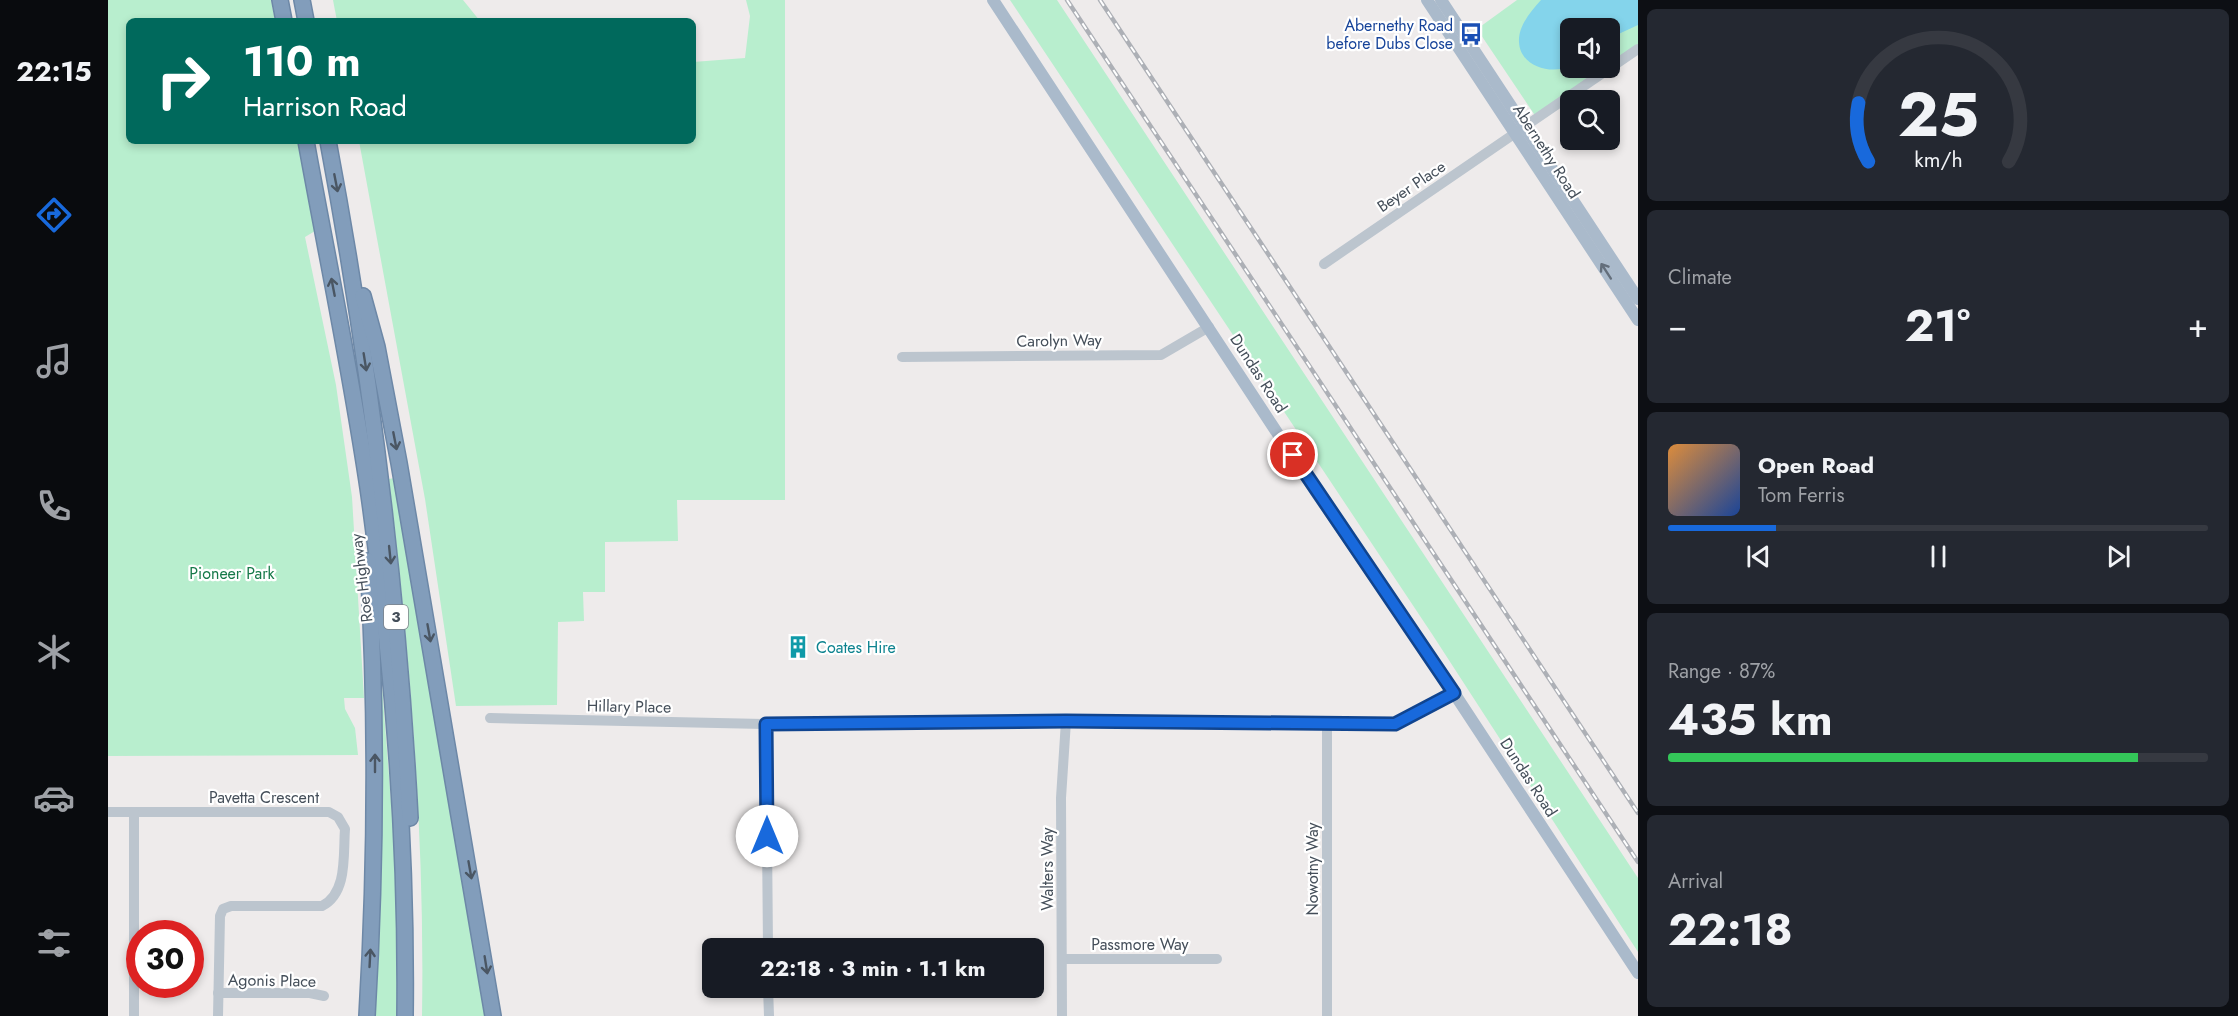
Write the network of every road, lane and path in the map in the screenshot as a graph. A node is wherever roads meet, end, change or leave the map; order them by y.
1 (280, 0) edge
2 (302, 0) edge
3 (993, 0) edge
4 (1427, 0) edge
5 (1441, 0) edge
6 (283, 18) edge
7 (305, 18) edge
8 (1638, 49) edge
9 (1519, 129) junction
10 (307, 144) edge
11 (329, 144) edge
12 (343, 221) junction
13 (1324, 264) dead end
14 (1638, 299) edge
15 (1638, 320) edge
16 (1209, 327) junction
17 (902, 357) dead end
18 (368, 489) junction
19 (1454, 693) junction
20 (490, 718) dead end
21 (1066, 721) junction
22 (1327, 722) junction
23 (766, 724) junction
24 (108, 812) edge
25 (134, 812) junction
26 (768, 938) edge
27 (1062, 959) junction
28 (1217, 959) dead end
29 (1638, 973) edge
30 (218, 993) junction
31 (324, 996) dead end
32 (768, 998) edge
33 (491, 1000) junction
34 (134, 1016) edge
35 (218, 1016) edge
36 (367, 1016) edge
37 (405, 1016) edge
38 (415, 1016) edge
39 (493, 1016) edge
40 (498, 1016) edge
41 (768, 1016) edge
42 (1062, 1016) edge
43 (1327, 1016) edge

1 - 6 highway
2 - 7 highway
3 - 16 main road, Dundas Road
4 - 9 main road, Abernethy Road
5 - 9 main road, Abernethy Road
8 - 9 street, Beyer Place
9 - 13 street, Beyer Place
9 - 14 main road, Abernethy Road
15 -> 9 main road, Abernethy Road
18 -> 10 highway, Roe Highway / 3
11 -> 12 highway, Roe Highway / 3
12 -> 33 highway
12 -> 38 highway, Roe Highway / 3
16 - 17 street, Carolyn Way
16 - 19 main road, Dundas Road
36 -> 18 highway
18 - 37 highway, Roe Highway / 3
19 - 22 street, Hillary Place
19 - 29 main road, Dundas Road
20 - 23 street, Hillary Place
21 - 22 street, Hillary Place
21 - 23 street, Hillary Place
21 - 27 street, Walters Way
22 - 43 street, Nowotny Way
23 - 26 street
24 - 25 street, Pavetta Crescent
25 - 30 street, Pavetta Crescent
25 - 34 street
27 - 28 street, Passmore Way
27 - 42 street, Walters Way
30 - 31 street, Agonis Place
30 - 35 street, Pavetta Crescent
32 - 41 street
33 - 39 highway
33 - 40 highway

